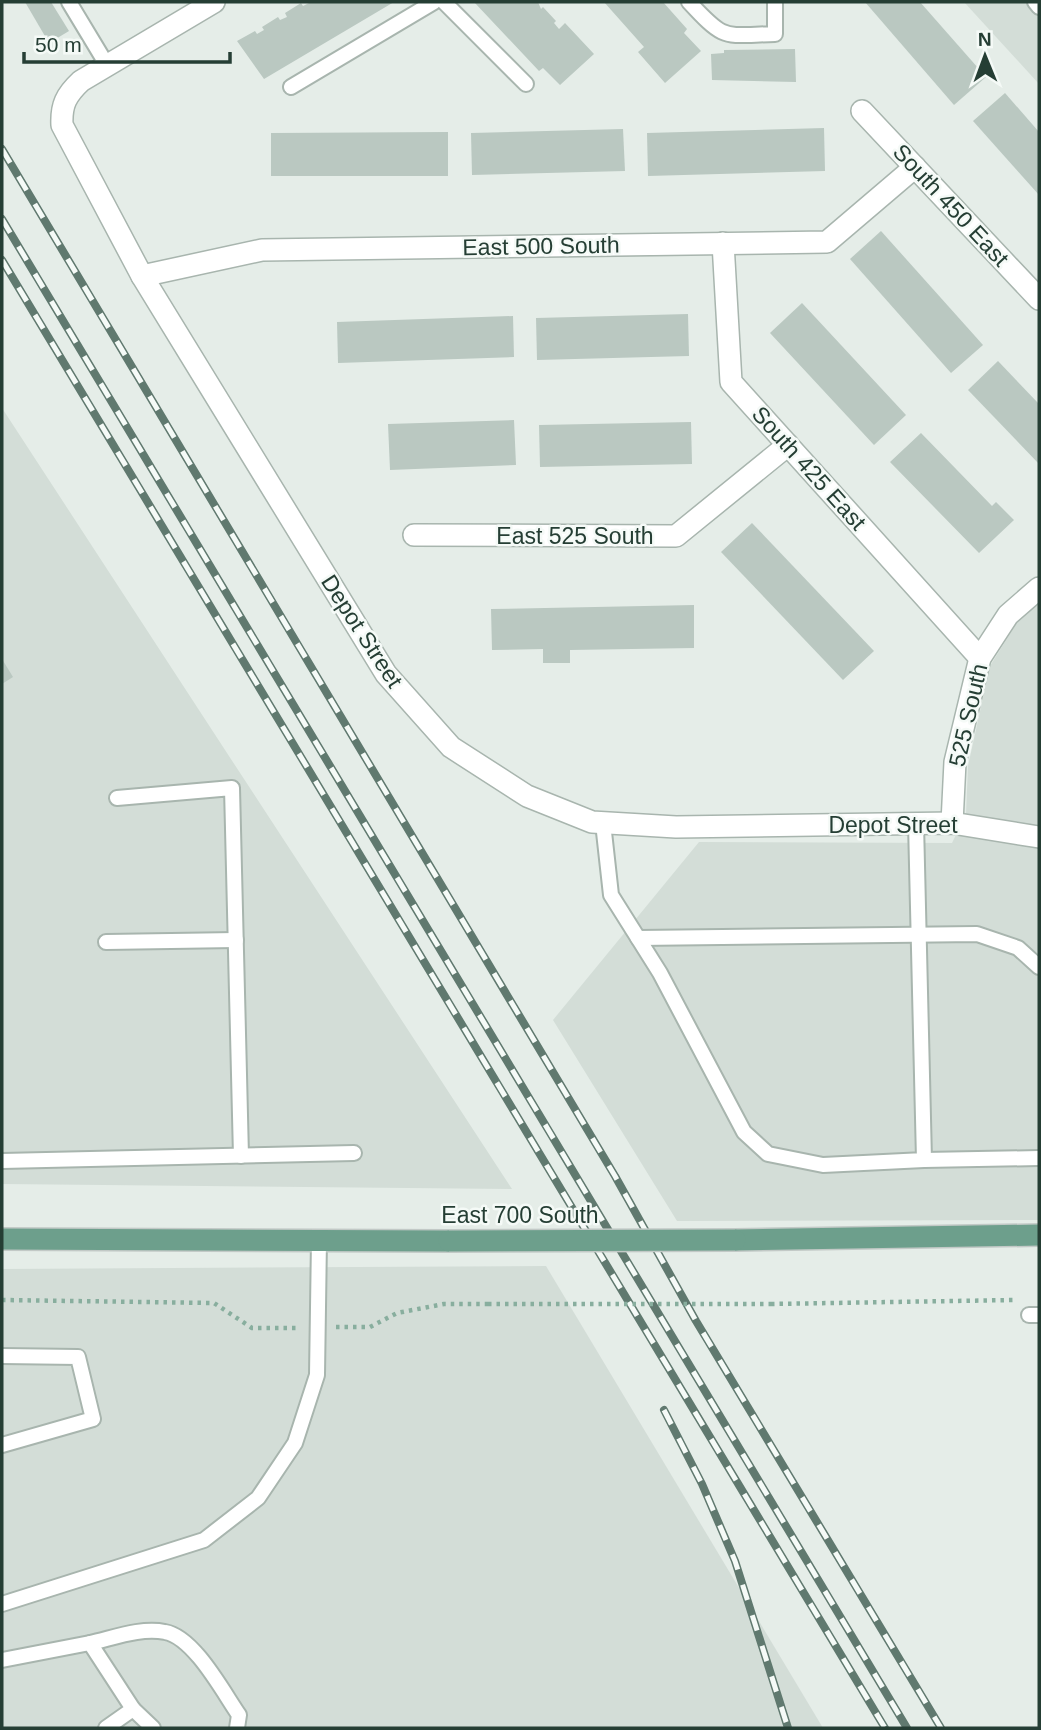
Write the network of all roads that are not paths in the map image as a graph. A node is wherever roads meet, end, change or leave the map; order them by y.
1 (69, 2) edge
2 (214, 2) edge
3 (433, 2) edge
4 (443, 2) edge
5 (690, 2) edge
6 (775, 2) edge
7 (1035, 2) edge
8 (1039, 7) edge
9 (107, 65) junction
10 (526, 84) dead end
11 (291, 87) dead end
12 (862, 111) dead end
13 (915, 167) junction
14 (723, 243) junction
15 (142, 275) junction
16 (1039, 299) edge
17 (788, 444) junction
18 (414, 535) dead end
19 (1039, 588) edge
20 (980, 658) junction
21 (117, 798) dead end
22 (952, 822) junction
23 (603, 823) junction
24 (916, 823) junction
25 (1039, 837) edge
26 (919, 935) junction
27 (638, 938) junction
28 (236, 940) junction
29 (106, 942) dead end
30 (1039, 967) edge
31 (354, 1153) dead end
32 (241, 1156) junction
33 (1039, 1158) edge
34 (924, 1160) junction
35 (2, 1161) edge
36 (1039, 1235) edge
37 (2, 1239) edge
38 (319, 1240) junction
39 (2, 1356) edge
40 (2, 1445) edge
41 (2, 1604) edge
42 (90, 1643) junction
43 (2, 1660) edge
44 (134, 1709) junction
45 (106, 1728) edge
46 (153, 1728) edge
47 (237, 1728) edge

1 - 9 lane
2 - 9 street
3 - 11 lane
4 - 10 lane
5 - 6 lane
7 - 8 lane
9 - 15 street, Depot Street
12 - 13 street, South 450 East
13 - 14 street, East 500 South
13 - 16 street, South 450 East
14 - 15 street, East 500 South
14 - 17 street, South 425 East
15 - 23 street, Depot Street
17 - 18 street, East 525 South
17 - 20 street, South 425 East
19 - 20 street, 525 South
20 - 22 street, 525 South
21 - 28 lane
22 - 24 street, Depot Street
22 - 25 street, Depot Street
23 - 24 street, Depot Street
23 - 27 lane
24 - 26 lane
26 - 27 lane
26 - 30 lane
26 - 34 lane
27 - 34 lane
28 - 29 lane
28 - 32 lane
31 - 32 lane
32 - 35 lane
33 - 34 lane
36 - 38 main road, East 700 South, bridge
37 - 38 main road, East 700 South
38 - 41 lane
39 - 40 lane
42 - 43 lane
42 - 44 lane
42 - 47 lane
44 - 45 lane
44 - 46 lane

